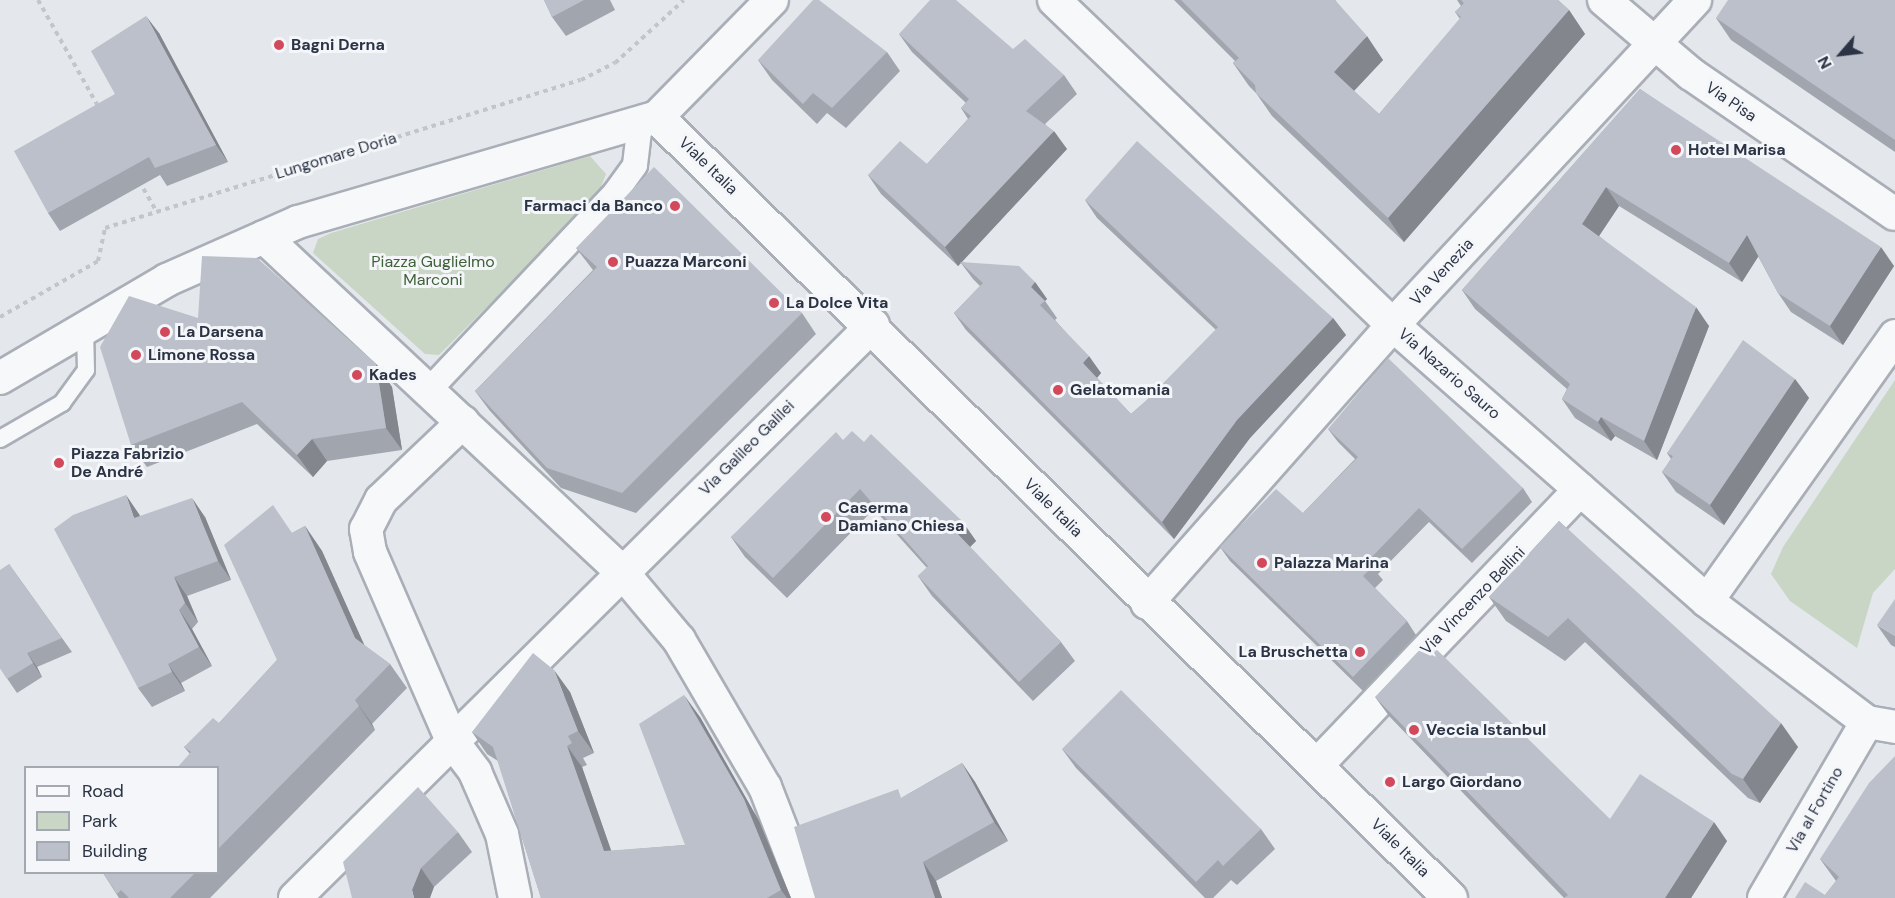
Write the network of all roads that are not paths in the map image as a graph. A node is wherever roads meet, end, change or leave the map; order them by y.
1 (772, 0) edge
2 (1054, 0) edge
3 (1604, 0) edge
4 (1695, 0) edge
5 (1656, 43) junction
6 (648, 120) junction
7 (1895, 214) edge
8 (264, 237) junction
9 (873, 325) junction
10 (1393, 325) junction
11 (85, 328) junction
12 (1895, 336) edge
13 (0, 378) edge
14 (429, 390) junction
15 (463, 422) junction
16 (0, 439) edge
17 (1580, 490) junction
18 (622, 572) junction
19 (1707, 601) junction
20 (1147, 603) junction
21 (1881, 724) edge
22 (452, 741) junction
23 (1317, 765) junction
24 (295, 898) edge
25 (515, 898) edge
26 (808, 898) edge
27 (1450, 898) edge
28 (1764, 898) edge

1 - 6 street
2 - 10 street, Via Nazario Sauro
3 - 5 street, Via Pisa
4 - 5 street, Via Venezia
5 - 7 street, Via Pisa
5 - 10 street, Via Venezia
6 - 8 street
6 - 9 street, Viale Italia
6 - 14 street
8 - 11 street
8 - 14 street
9 - 18 street, Via Galileo Galilei
9 - 20 street, Viale Italia
10 - 17 street, Via Nazario Sauro
10 - 20 street, Via Venezia
11 - 13 street
11 - 16 lane
12 - 19 street
14 - 15 street
15 - 18 street
15 - 22 street
17 - 19 street, Via Nazario Sauro
17 - 23 street, Via Vincenzo Bellini
18 - 22 street, Via Galileo Galilei
18 - 26 street
19 - 21 street, Via Nazario Sauro
20 - 23 street, Viale Italia
21 - 28 street, Via al Fortino
22 - 24 street, Via Galileo Galilei
22 - 25 street
23 - 27 street, Viale Italia

